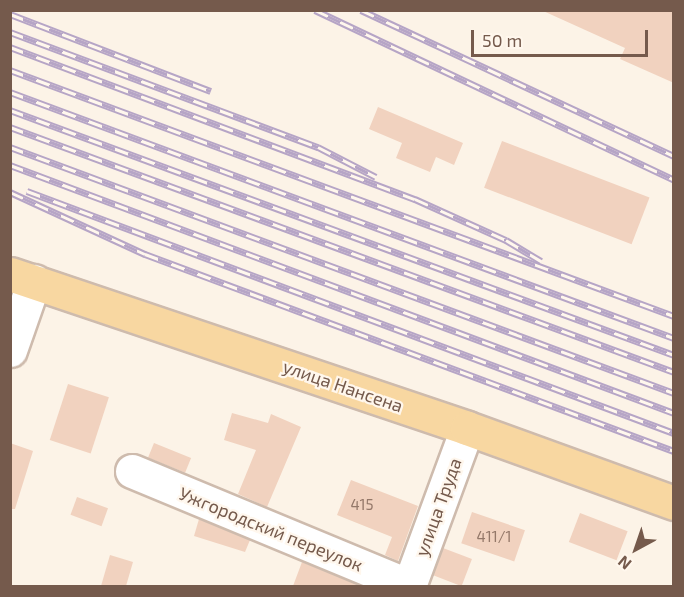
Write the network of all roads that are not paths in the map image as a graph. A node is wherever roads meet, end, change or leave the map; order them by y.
1 (22, 278) edge
2 (10, 350) edge
3 (467, 428) junction
4 (132, 471) dead end
5 (674, 503) edge
6 (410, 586) edge

1 - 2 street
1 - 3 main road, улица Нансена
3 - 5 main road, улица Нансена
3 - 6 street, улица Труда
4 - 6 street, Ужгородский переулок

